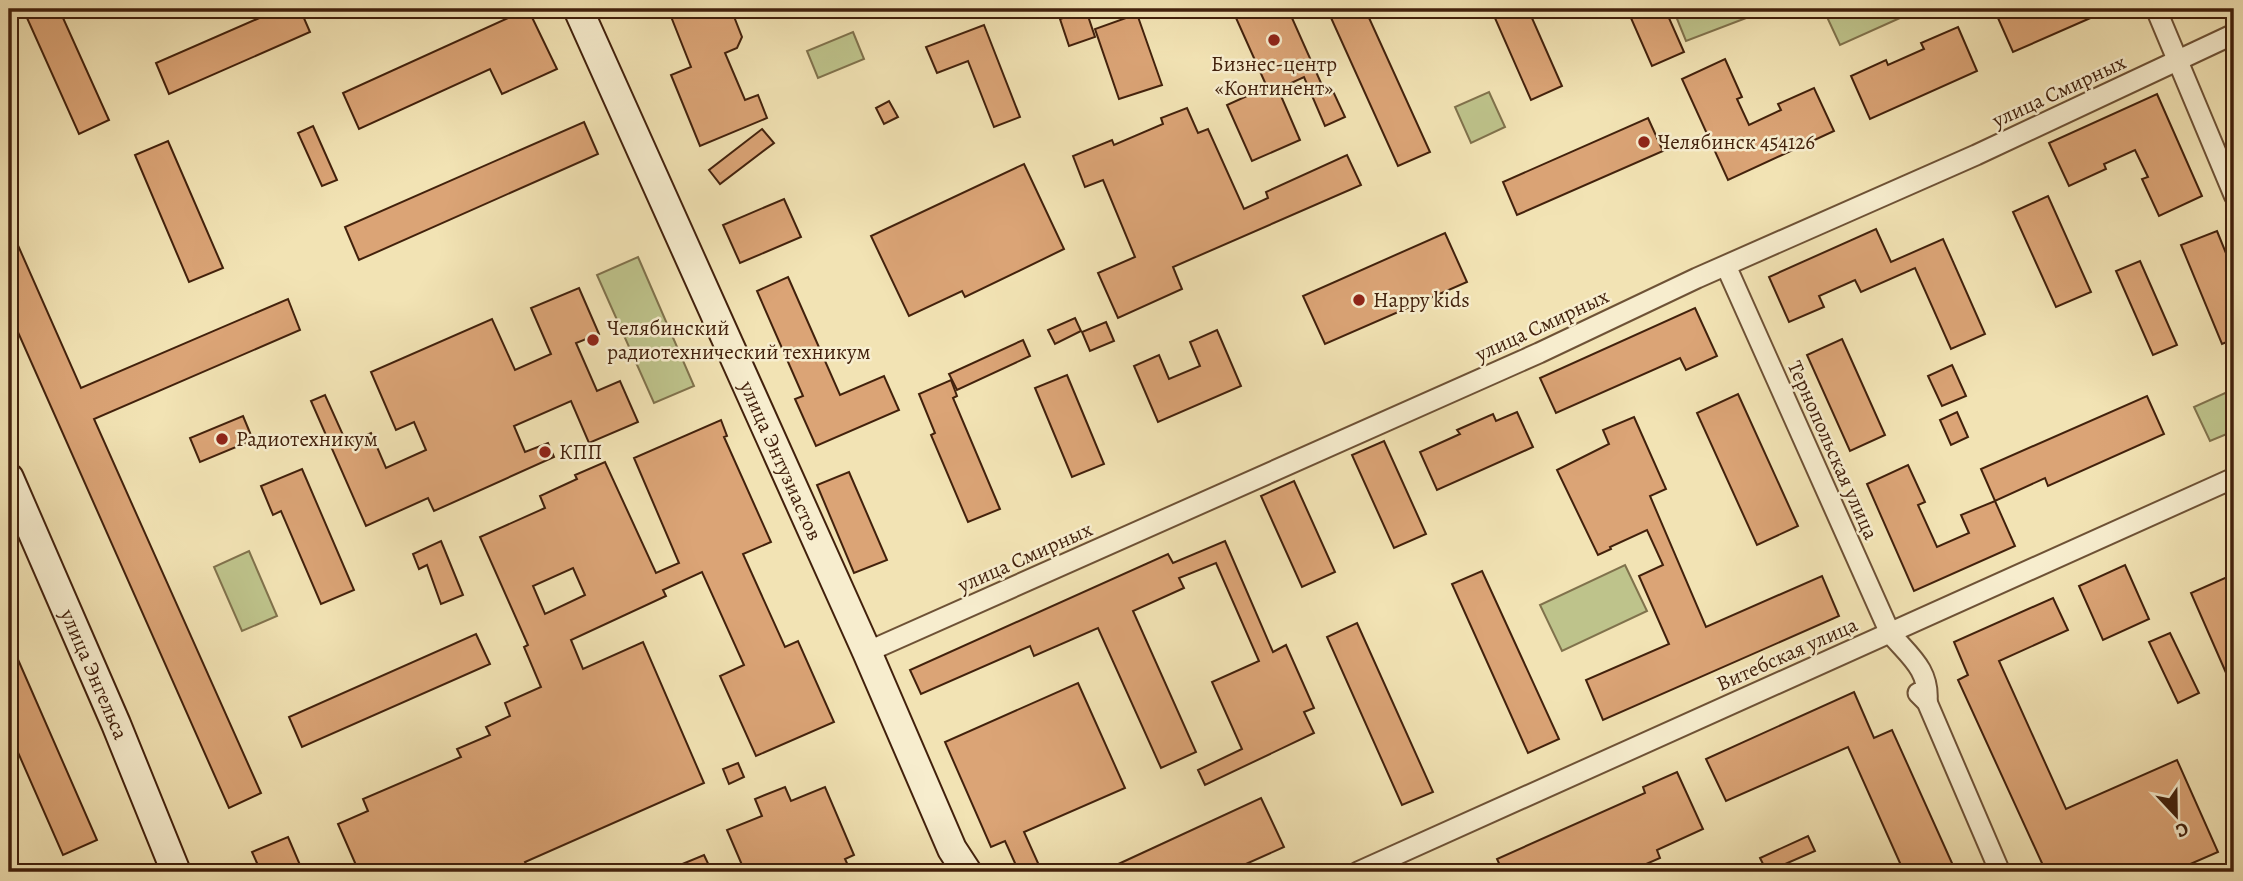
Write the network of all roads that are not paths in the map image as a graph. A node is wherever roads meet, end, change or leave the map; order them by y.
1 (578, 9) edge
2 (2155, 9) edge
3 (2234, 34) edge
4 (2177, 60) junction
5 (2234, 195) edge
6 (1726, 266) junction
7 (9, 478) edge
8 (2234, 478) edge
9 (1890, 633) junction
10 (867, 652) junction
11 (176, 872) edge
12 (967, 872) edge
13 (1358, 872) edge
14 (2000, 872) edge

1 - 10 main road, улица Энтузиастов
2 - 4 street
3 - 4 street, улица Смирных
4 - 5 street
4 - 6 street, улица Смирных
6 - 9 street, Тернопольская улица
6 - 10 street, улица Смирных
7 - 11 main road, улица Энгельса
8 - 9 street, Витебская улица
9 - 13 street, Витебская улица
9 - 14 street, Тернопольская улица
10 - 12 main road, улица Энтузиастов

